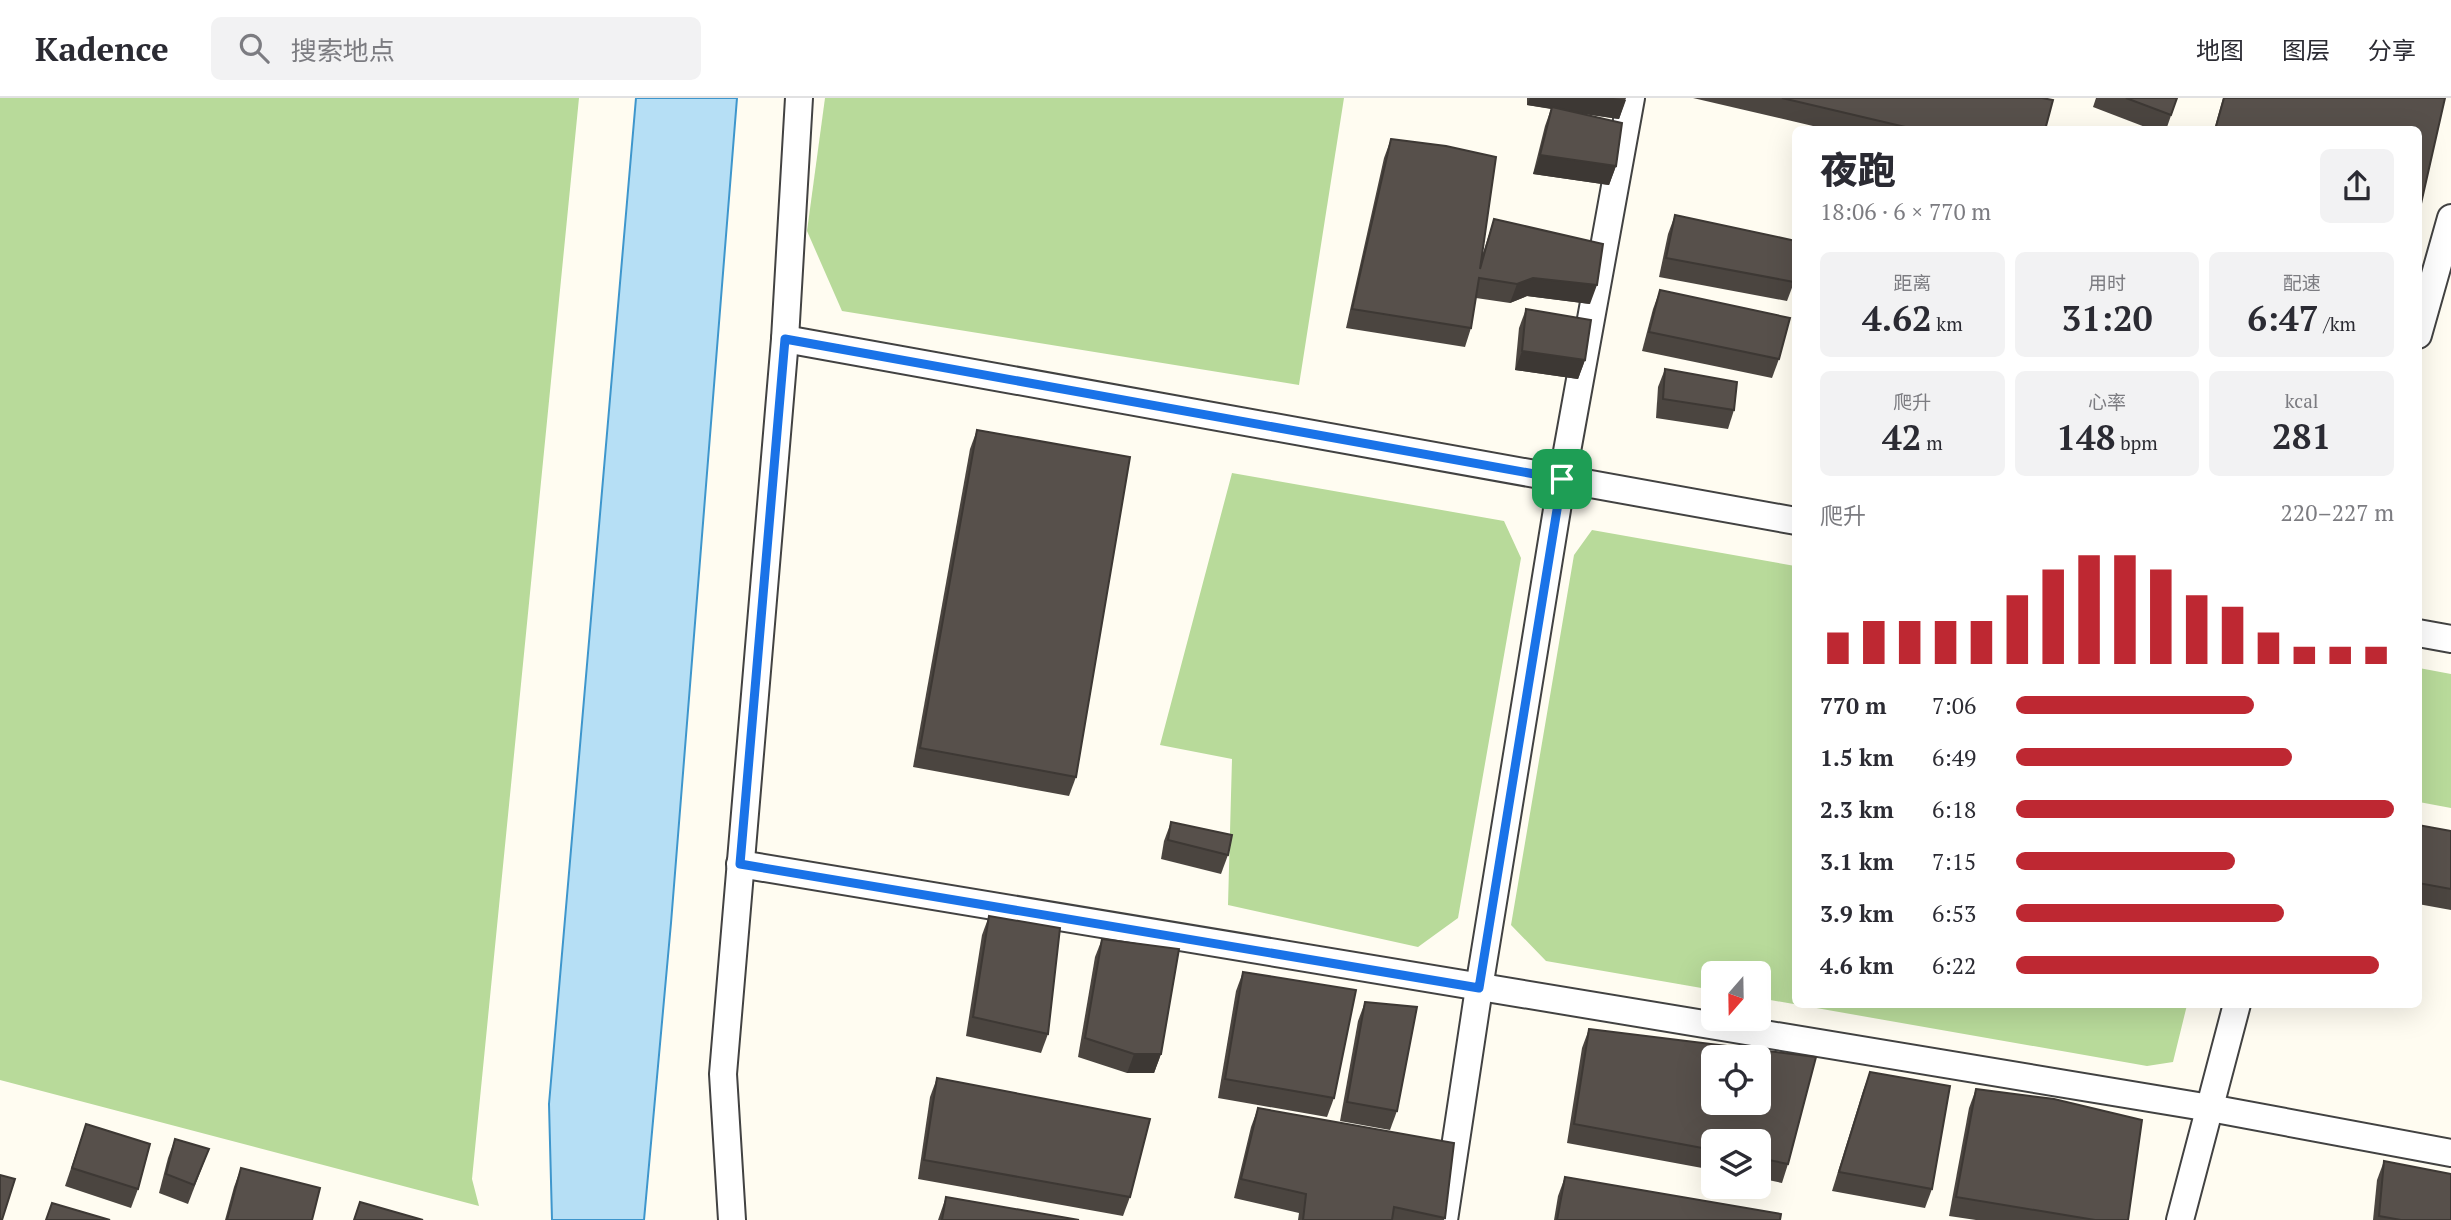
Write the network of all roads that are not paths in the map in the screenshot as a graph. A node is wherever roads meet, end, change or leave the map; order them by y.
1 (799, 98) edge
2 (1631, 98) edge
3 (2451, 218) edge
4 (2422, 321) edge
5 (785, 339) junction
6 (1562, 479) junction
7 (1792, 520) edge
8 (2422, 634) edge
9 (2451, 639) edge
10 (740, 864) junction
11 (1479, 988) junction
12 (2236, 1008) edge
13 (2210, 1108) junction
14 (2451, 1153) edge
15 (732, 1220) edge
16 (1444, 1220) edge
17 (2180, 1220) edge

1 - 5 street
2 - 6 street
3 - 4 street
5 - 6 street
5 - 10 street
6 - 7 street
6 - 11 street
8 - 9 street
10 - 11 street
10 - 15 street
11 - 13 street
11 - 16 street
12 - 13 street
13 - 14 street
13 - 17 street

